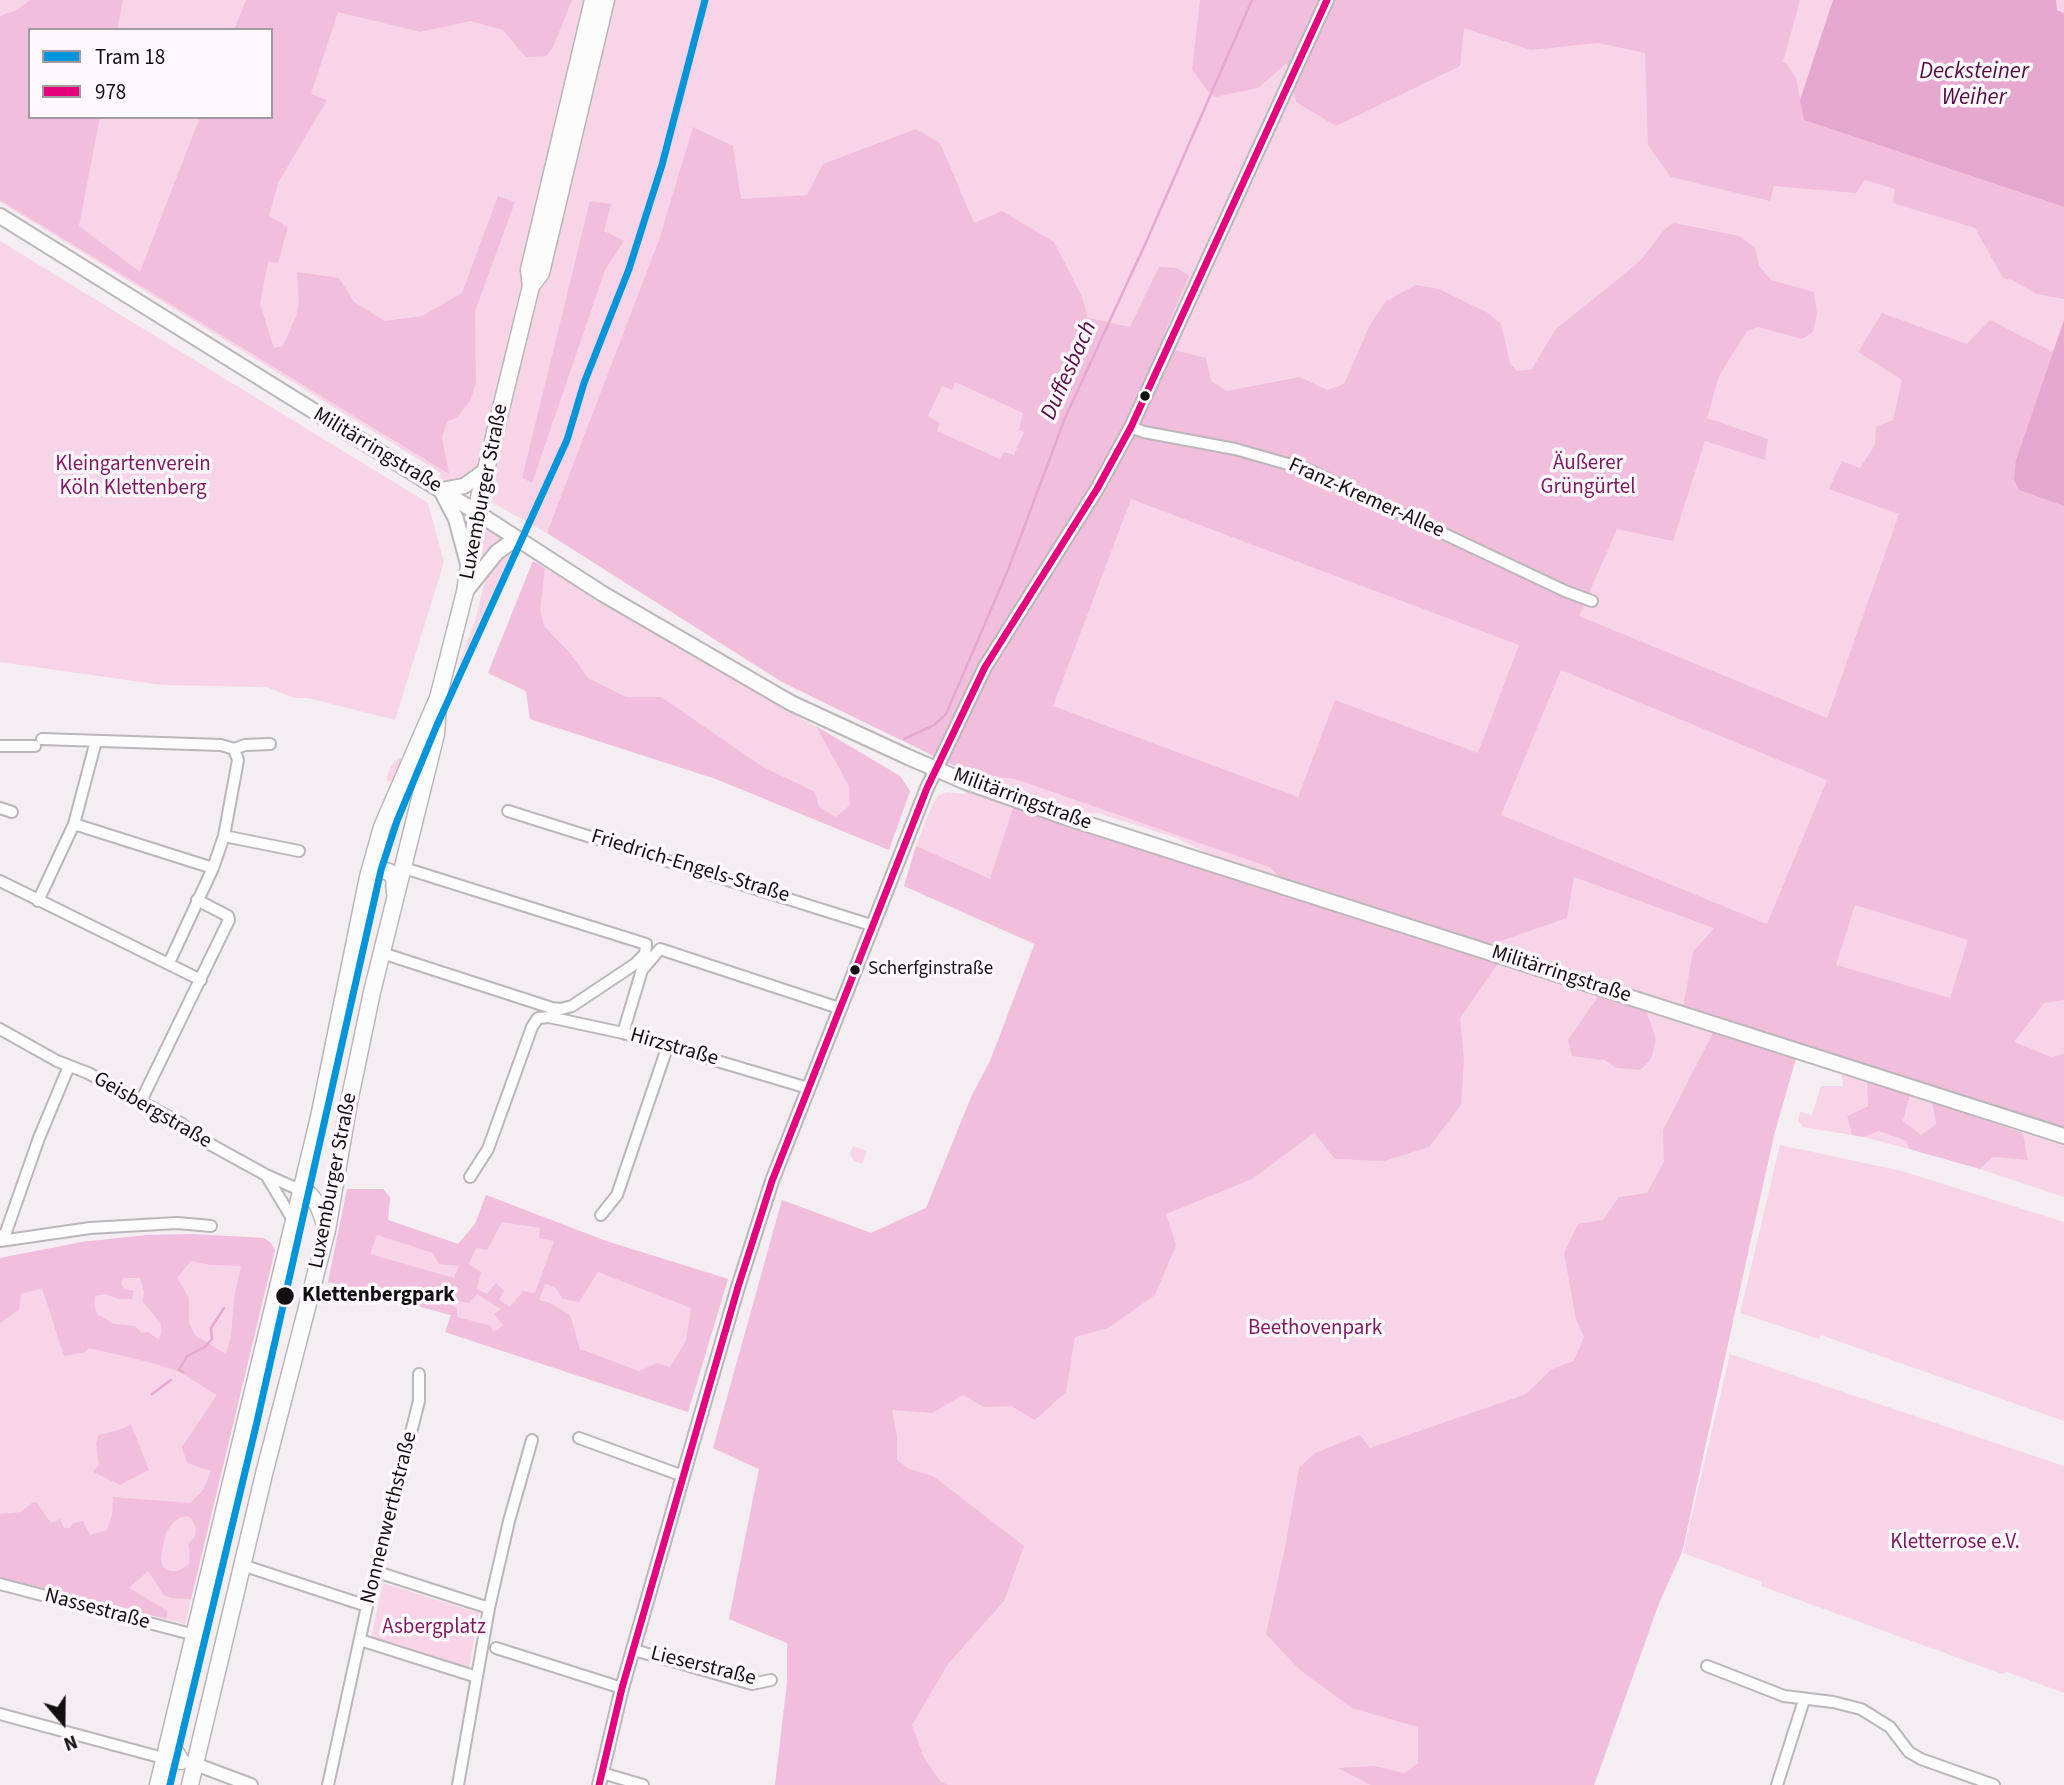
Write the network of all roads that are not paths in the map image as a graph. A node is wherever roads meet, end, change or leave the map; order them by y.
1 (593, 0) edge
2 (606, 0) edge
3 (1327, 0) edge
4 (0, 216) edge
5 (531, 286) junction
6 (1131, 427) junction
7 (485, 471) junction
8 (442, 491) junction
9 (476, 512) junction
10 (517, 538) junction
11 (469, 567) junction
12 (465, 592) junction
13 (1592, 601) dead end
14 (438, 698) junction
15 (96, 741) junction
16 (271, 744) dead end
17 (0, 746) edge
18 (234, 749) junction
19 (936, 769) junction
20 (508, 811) dead end
21 (74, 824) junction
22 (224, 836) junction
23 (299, 852) dead end
24 (213, 868) junction
25 (404, 868) junction
26 (368, 877) junction
27 (0, 881) edge
28 (197, 900) junction
29 (38, 901) junction
30 (396, 902) junction
31 (872, 925) junction
32 (382, 953) junction
33 (169, 962) junction
34 (201, 980) junction
35 (839, 1007) junction
36 (0, 1029) edge
37 (623, 1033) junction
38 (668, 1045) junction
39 (69, 1066) junction
40 (808, 1088) junction
41 (141, 1101) junction
42 (2064, 1136) edge
43 (267, 1175) junction
44 (470, 1177) dead end
45 (335, 1178) junction
46 (305, 1192) junction
47 (601, 1215) dead end
48 (293, 1220) junction
49 (211, 1226) dead end
50 (327, 1230) junction
51 (0, 1240) edge
52 (419, 1374) dead end
53 (579, 1438) dead end
54 (532, 1440) dead end
55 (683, 1476) junction
56 (242, 1565) junction
57 (377, 1572) junction
58 (0, 1584) edge
59 (368, 1606) junction
60 (489, 1608) junction
61 (195, 1635) junction
62 (360, 1640) junction
63 (496, 1648) dead end
64 (634, 1650) junction
65 (1707, 1666) dead end
66 (477, 1677) junction
67 (771, 1680) dead end
68 (622, 1688) junction
69 (1804, 1700) junction
70 (0, 1714) edge
71 (171, 1725) junction
72 (188, 1763) junction
73 (161, 1772) edge
74 (600, 1779) edge
75 (190, 1785) edge
76 (251, 1785) edge
77 (328, 1785) edge
78 (458, 1785) edge
79 (643, 1785) edge
80 (1777, 1785) edge
81 (1994, 1785) edge

1 - 5 main road, Luxemburger Straße
2 - 5 main road, Luxemburger Straße
3 - 6 street
4 - 8 main road, Militärringstraße
5 - 7 main road, Luxemburger Straße
6 - 13 street, Franz-Kremer-Allee
6 - 19 street
7 - 8 main road
7 - 9 main road, Luxemburger Straße
8 - 9 main road, Militärringstraße
8 - 11 main road
9 - 10 main road, Militärringstraße
9 - 11 main road, Luxemburger Straße
10 - 12 main road
10 - 19 main road, Militärringstraße
11 - 12 main road, Luxemburger Straße
12 - 14 main road, Luxemburger Straße
14 - 25 main road, Luxemburger Straße
14 - 26 main road, Luxemburger Straße
15 - 17 street
15 - 18 street
15 - 21 street
16 - 18 street
18 - 22 street
19 - 31 street
19 - 42 main road, Militärringstraße
20 - 31 street, Friedrich-Engels-Straße
21 - 24 street
21 - 29 street
22 - 23 street
22 - 24 street
24 - 28 street
25 - 30 main road, Luxemburger Straße
25 - 32 street
26 - 30 main road
26 - 46 main road, Luxemburger Straße
27 - 29 street
28 - 33 street
28 - 34 street
29 - 33 street
30 - 32 main road, Luxemburger Straße
31 - 35 street
32 - 45 main road, Luxemburger Straße
33 - 34 street
34 - 41 street
35 - 37 street
35 - 40 street
36 - 39 street, Geisbergstraße
37 - 38 street, Hirzstraße
37 - 44 street, Hirzstraße
38 - 40 street, Hirzstraße
38 - 47 street
39 - 41 street, Geisbergstraße
39 - 51 street
40 - 55 street
41 - 43 street, Geisbergstraße
43 - 46 street, Geisbergstraße
43 - 48 street
45 - 46 main road
45 - 50 main road, Luxemburger Straße
46 - 48 main road, Luxemburger Straße
46 - 50 main road
48 - 61 main road, Luxemburger Straße
49 - 51 street
50 - 56 main road, Luxemburger Straße
52 - 57 street, Nonnenwerthstraße
53 - 55 street
54 - 60 street
55 - 64 street
56 - 59 street
56 - 72 main road, Luxemburger Straße
57 - 59 street, Nonnenwerthstraße
57 - 60 street
58 - 61 street, Nassestraße
59 - 62 street, Nonnenwerthstraße
60 - 66 street
61 - 71 main road, Luxemburger Straße
62 - 66 street
62 - 77 street, Nonnenwerthstraße
63 - 68 street
64 - 67 street, Lieserstraße
64 - 68 street
65 - 69 street
66 - 78 street
68 - 74 street
69 - 80 street
69 - 81 street
70 - 73 street
71 - 72 main road
71 - 73 main road, Luxemburger Straße
72 - 73 main road
72 - 75 main road, Luxemburger Straße
72 - 76 street
74 - 79 street

